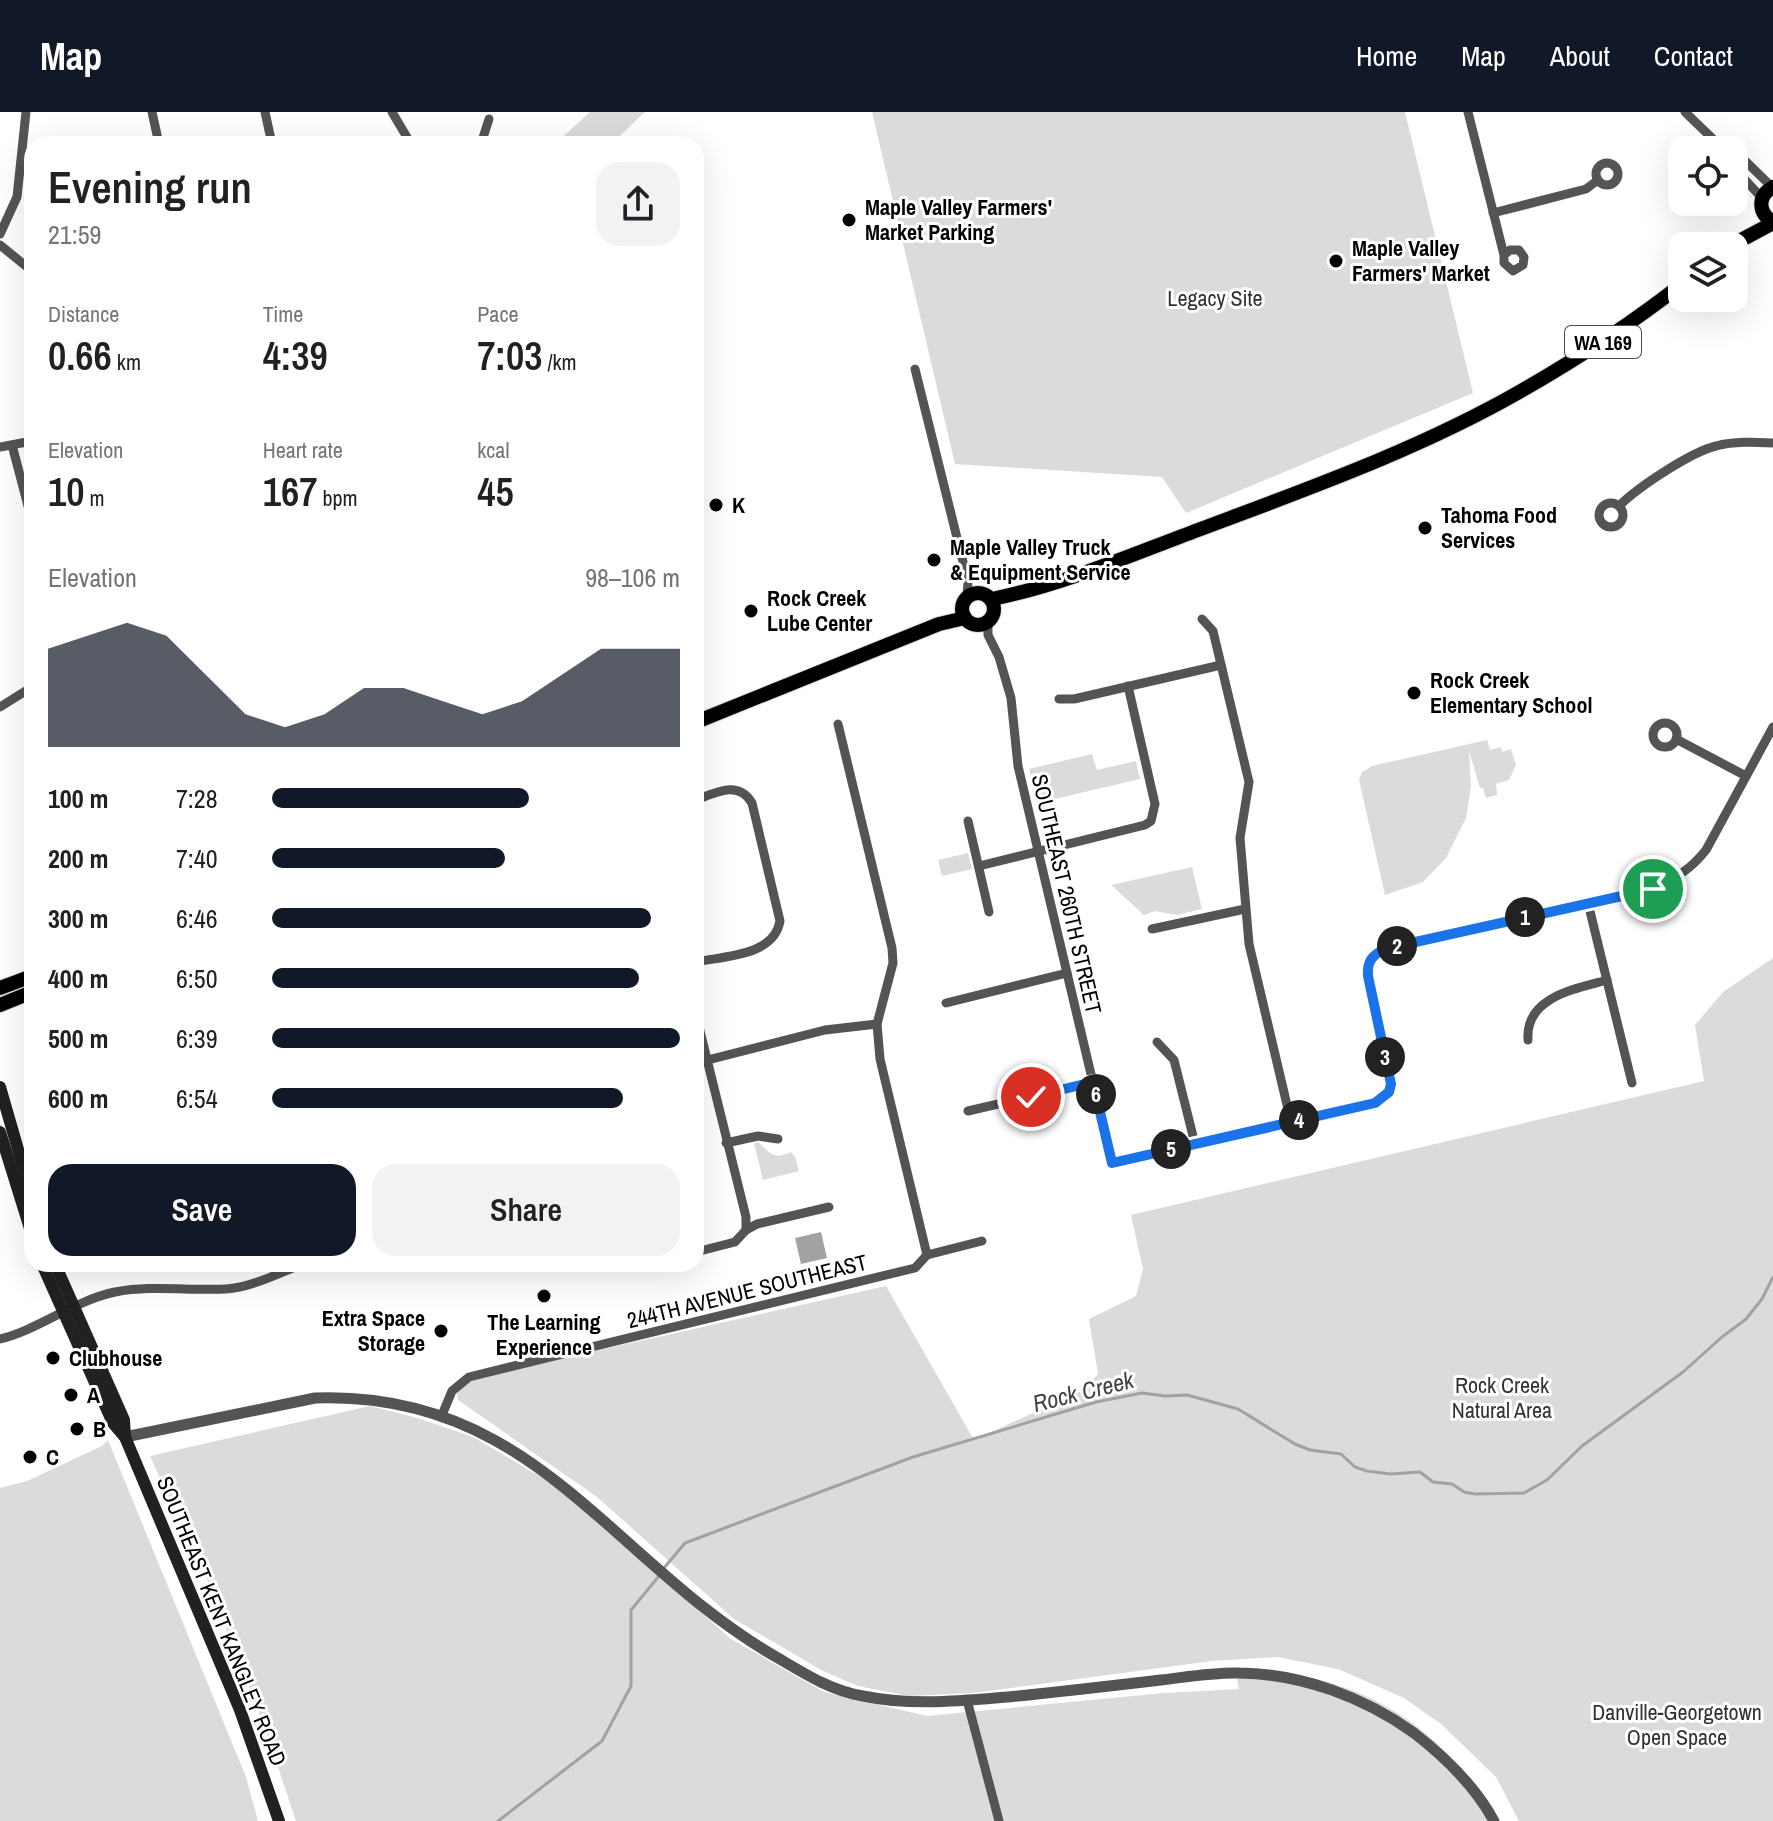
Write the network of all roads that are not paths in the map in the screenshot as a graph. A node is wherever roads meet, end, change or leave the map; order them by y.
1 (26, 112) edge
2 (152, 112) edge
3 (265, 112) edge
4 (392, 112) edge
5 (1468, 112) edge
6 (1685, 112) edge
7 (489, 119) dead end
8 (157, 136) edge
9 (270, 136) edge
10 (406, 136) edge
11 (484, 136) edge
12 (1709, 136) edge
13 (1748, 169) edge
14 (1748, 179) edge
15 (1598, 180) dead end
16 (1767, 195) edge
17 (1493, 213) junction
18 (1773, 222) edge
19 (1741, 232) edge
20 (0, 234) edge
21 (1748, 235) edge
22 (0, 245) edge
23 (1504, 255) dead end
24 (24, 264) edge
25 (1668, 294) edge
26 (915, 369) dead end
27 (24, 443) edge
28 (1773, 443) edge
29 (12, 445) junction
30 (0, 447) edge
31 (24, 491) edge
32 (1619, 506) dead end
33 (978, 609) junction
34 (1202, 619) dead end
35 (1221, 665) junction
36 (1128, 686) junction
37 (24, 692) edge
38 (1059, 699) dead end
39 (0, 707) edge
40 (704, 719) edge
41 (838, 724) dead end
42 (1773, 727) edge
43 (1676, 739) dead end
44 (1746, 776) junction
45 (704, 797) edge
46 (968, 821) dead end
47 (1039, 851) junction
48 (979, 866) junction
49 (1588, 903) junction
50 (1245, 909) junction
51 (989, 912) dead end
52 (1152, 929) dead end
53 (704, 960) edge
54 (1067, 973) junction
55 (24, 979) edge
56 (1607, 980) junction
57 (0, 988) edge
58 (24, 995) edge
59 (946, 1003) dead end
60 (0, 1005) edge
61 (877, 1024) junction
62 (1528, 1040) dead end
63 (1157, 1042) dead end
64 (704, 1058) edge
65 (704, 1075) edge
66 (1093, 1082) junction
67 (1632, 1083) dead end
68 (0, 1087) edge
69 (968, 1111) dead end
70 (1291, 1122) junction
71 (0, 1132) edge
72 (778, 1139) dead end
73 (726, 1143) junction
74 (1195, 1144) junction
75 (24, 1170) edge
76 (829, 1207) dead end
77 (24, 1209) edge
78 (746, 1230) junction
79 (982, 1241) dead end
80 (704, 1250) edge
81 (927, 1255) junction
82 (46, 1272) edge
83 (57, 1272) edge
84 (281, 1272) edge
85 (67, 1309) junction
86 (0, 1339) edge
87 (442, 1415) junction
88 (125, 1437) junction
89 (967, 1700) junction
90 (279, 1821) edge
91 (999, 1821) edge
92 (1494, 1821) edge

1 - 20 street
2 - 8 street
3 - 9 street
4 - 10 street
5 - 17 street
6 - 12 street
7 - 11 street
13 - 16 street
14 - 16 street
15 - 17 street
16 - 18 main road
16 - 19 main road
17 - 23 street
18 - 21 main road
22 - 24 street
25 - 33 main road, WA 169
26 - 33 street, SOUTHEAST 260TH STREET
27 - 29 street
28 - 32 street
29 - 30 street
29 - 31 street
33 - 40 main road, WA 169
33 - 47 street, SOUTHEAST 260TH STREET
34 - 35 street
35 - 36 street
35 - 50 street
36 - 38 street
36 - 47 street
37 - 39 street
41 - 61 street
42 - 44 street
43 - 44 street
44 - 49 street
45 - 53 street
46 - 48 street
47 - 48 street
47 - 54 street, SOUTHEAST 260TH STREET
48 - 51 street
49 - 56 street
49 - 70 street
50 - 52 street
50 - 70 street
54 - 59 street
54 - 66 street, SOUTHEAST 260TH STREET
55 - 57 main road
56 - 62 street
56 - 67 street
58 - 60 main road
61 - 64 street
61 - 81 street
63 - 74 street
65 - 73 street
66 - 69 street
66 - 74 street, SOUTHEAST 260TH STREET
68 - 75 main road
70 - 74 street
71 - 77 main road
72 - 73 street
73 - 78 street
76 - 78 street
78 - 80 street
79 - 81 street, 244TH AVENUE SOUTHEAST
81 - 87 street, 244TH AVENUE SOUTHEAST
82 - 85 main road, SOUTHEAST KENT KANGLEY ROAD
83 - 85 main road, SOUTHEAST KENT KANGLEY ROAD
84 - 85 street
85 - 86 street
85 - 88 main road, SOUTHEAST KENT KANGLEY ROAD
87 - 88 street
87 - 89 street
88 - 90 main road, SOUTHEAST KENT KANGLEY ROAD
89 - 91 street
89 - 92 street

